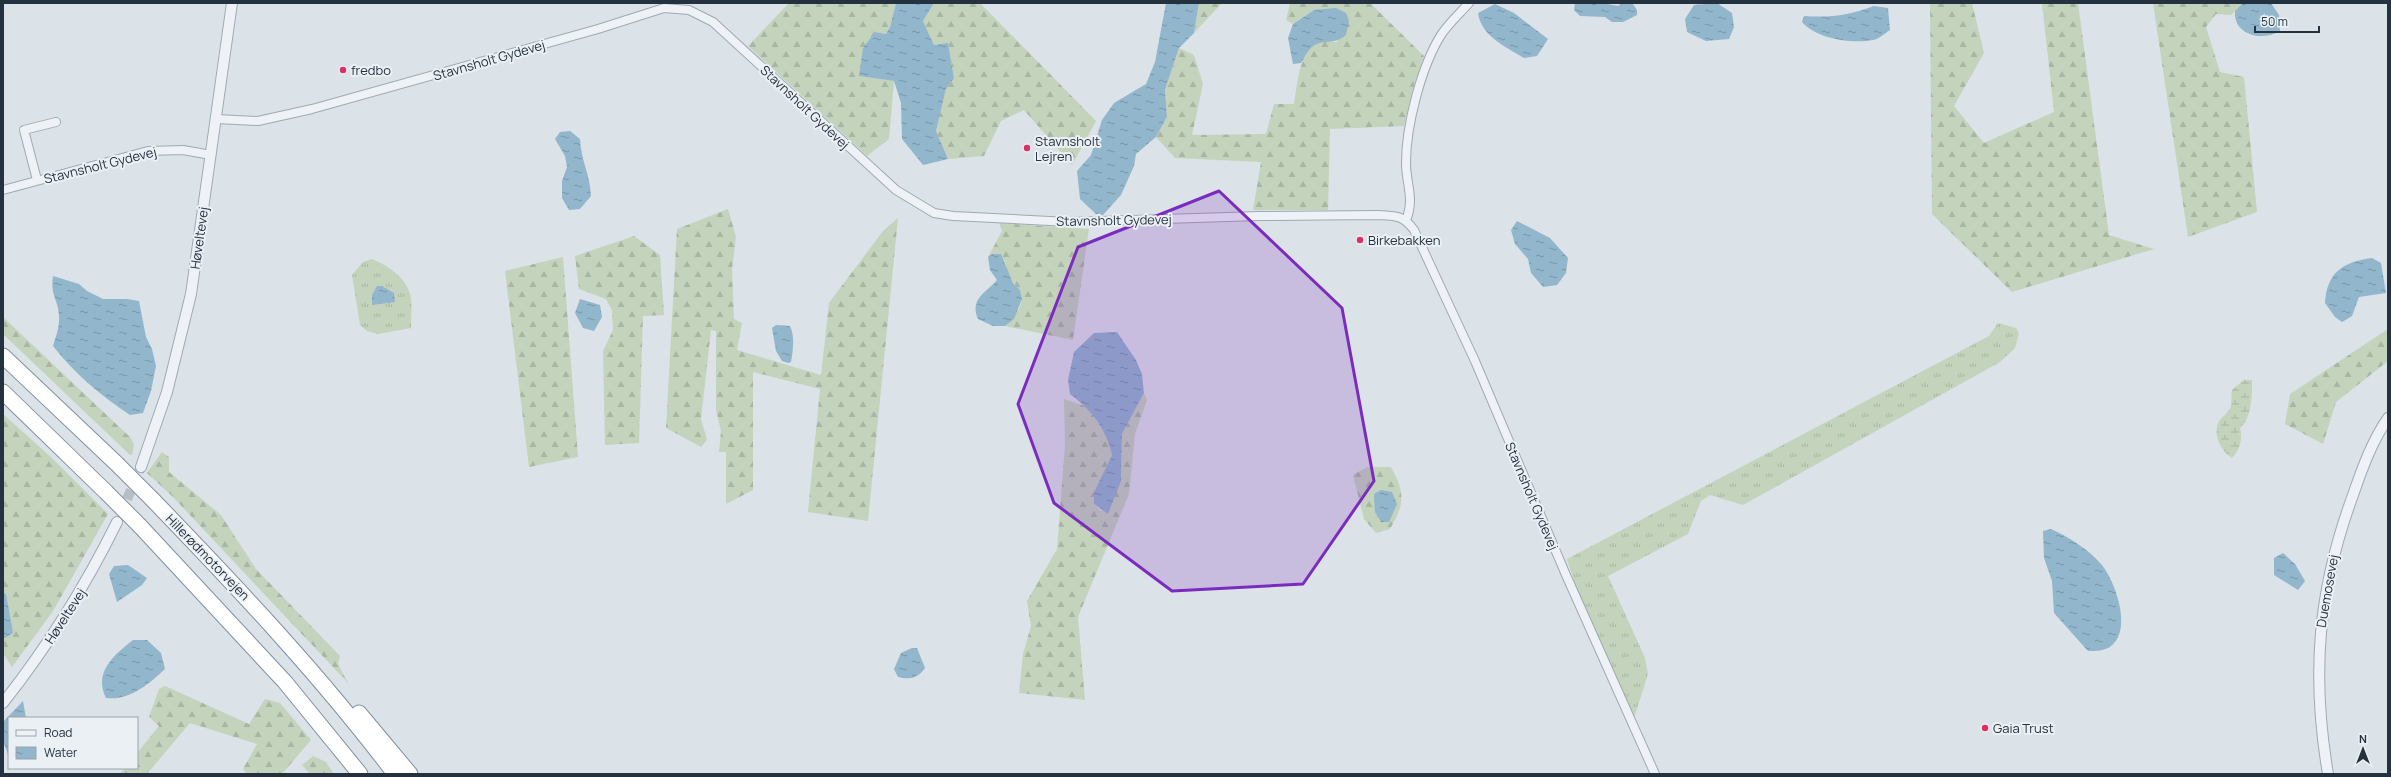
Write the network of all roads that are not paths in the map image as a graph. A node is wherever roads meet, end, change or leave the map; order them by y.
1 (232, 3) edge
2 (1469, 3) edge
3 (216, 119) junction
4 (56, 122) dead end
5 (211, 155) junction
6 (37, 180) junction
7 (3, 190) edge
8 (1406, 220) junction
9 (3, 356) edge
10 (3, 392) edge
11 (2388, 418) edge
12 (141, 467) tunnel mouth
13 (117, 522) tunnel mouth
14 (306, 663) junction
15 (3, 703) edge
16 (358, 772) edge
17 (395, 774) edge
18 (410, 774) edge
19 (1655, 774) edge
20 (2328, 774) edge

1 - 3 street, Høveltevej
2 - 8 street
3 - 5 street, Høveltevej
3 - 8 street, Stavnsholt Gydevej
4 - 6 street, Stavnsholt Gydevej
5 - 6 street, Stavnsholt Gydevej
5 - 12 street, Høveltevej
6 - 7 street, Stavnsholt Gydevej
8 - 19 street, Stavnsholt Gydevej
9 - 14 highway, Hillerødmotorvejen, bridge
10 - 16 highway, bridge
11 - 20 street, Duemosevej
13 - 15 street, Høveltevej
14 - 17 highway, Hillerødmotorvejen
14 - 18 highway

